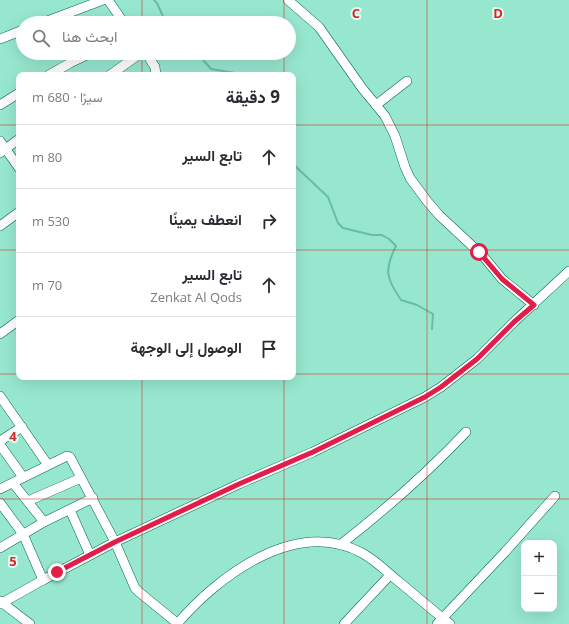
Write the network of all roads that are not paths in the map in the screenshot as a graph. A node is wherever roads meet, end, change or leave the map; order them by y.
1 (103, 0) edge
2 (108, 0) edge
3 (288, 0) edge
4 (61, 16) edge
5 (119, 16) edge
6 (16, 33) edge
7 (0, 39) edge
8 (76, 60) edge
9 (131, 60) edge
10 (150, 60) edge
11 (54, 72) edge
12 (114, 72) edge
13 (155, 72) edge
14 (407, 81) dead end
15 (16, 95) edge
16 (0, 105) edge
17 (376, 106) junction
18 (16, 141) edge
19 (2, 148) edge
20 (16, 164) edge
21 (16, 214) edge
22 (0, 226) edge
23 (569, 272) edge
24 (534, 305) junction
25 (16, 322) edge
26 (0, 334) edge
27 (0, 396) edge
28 (8, 407) junction
29 (0, 413) edge
30 (22, 427) junction
31 (466, 432) dead end
32 (0, 441) edge
33 (2, 451) edge
34 (48, 465) junction
35 (22, 478) junction
36 (81, 478) junction
37 (13, 483) junction
38 (0, 489) edge
39 (554, 496) dead end
40 (93, 498) junction
41 (28, 501) junction
42 (0, 503) edge
43 (70, 510) junction
44 (44, 522) junction
45 (23, 534) junction
46 (115, 542) junction
47 (340, 545) junction
48 (0, 548) edge
49 (90, 555) junction
50 (390, 574) junction
51 (43, 580) junction
52 (1, 603) edge
53 (440, 621) edge
54 (177, 623) edge
55 (30, 624) edge
56 (344, 624) edge
57 (450, 624) edge

1 - 4 street
2 - 5 street
3 - 17 street
6 - 7 street
8 - 11 street
9 - 12 street
10 - 13 street
14 - 17 street
15 - 16 street
17 - 24 street
18 - 19 street
19 - 20 street
21 - 22 street
23 - 24 street
24 - 46 street
25 - 26 street
27 - 28 street
28 - 29 street
28 - 30 street
30 - 32 street
30 - 34 street
31 - 47 street
33 - 35 street
34 - 35 street
34 - 36 street
35 - 37 street
36 - 40 street
36 - 41 street
37 - 38 street
37 - 41 street
39 - 53 street
40 - 43 street
40 - 46 street
41 - 44 street
42 - 45 street
43 - 44 street
43 - 49 street
44 - 45 street
45 - 48 street
45 - 51 street
46 - 49 street
46 - 54 street
47 - 50 street
47 - 54 street
49 - 51 street
50 - 53 street
50 - 56 street
51 - 52 street
52 - 55 street
53 - 57 street

